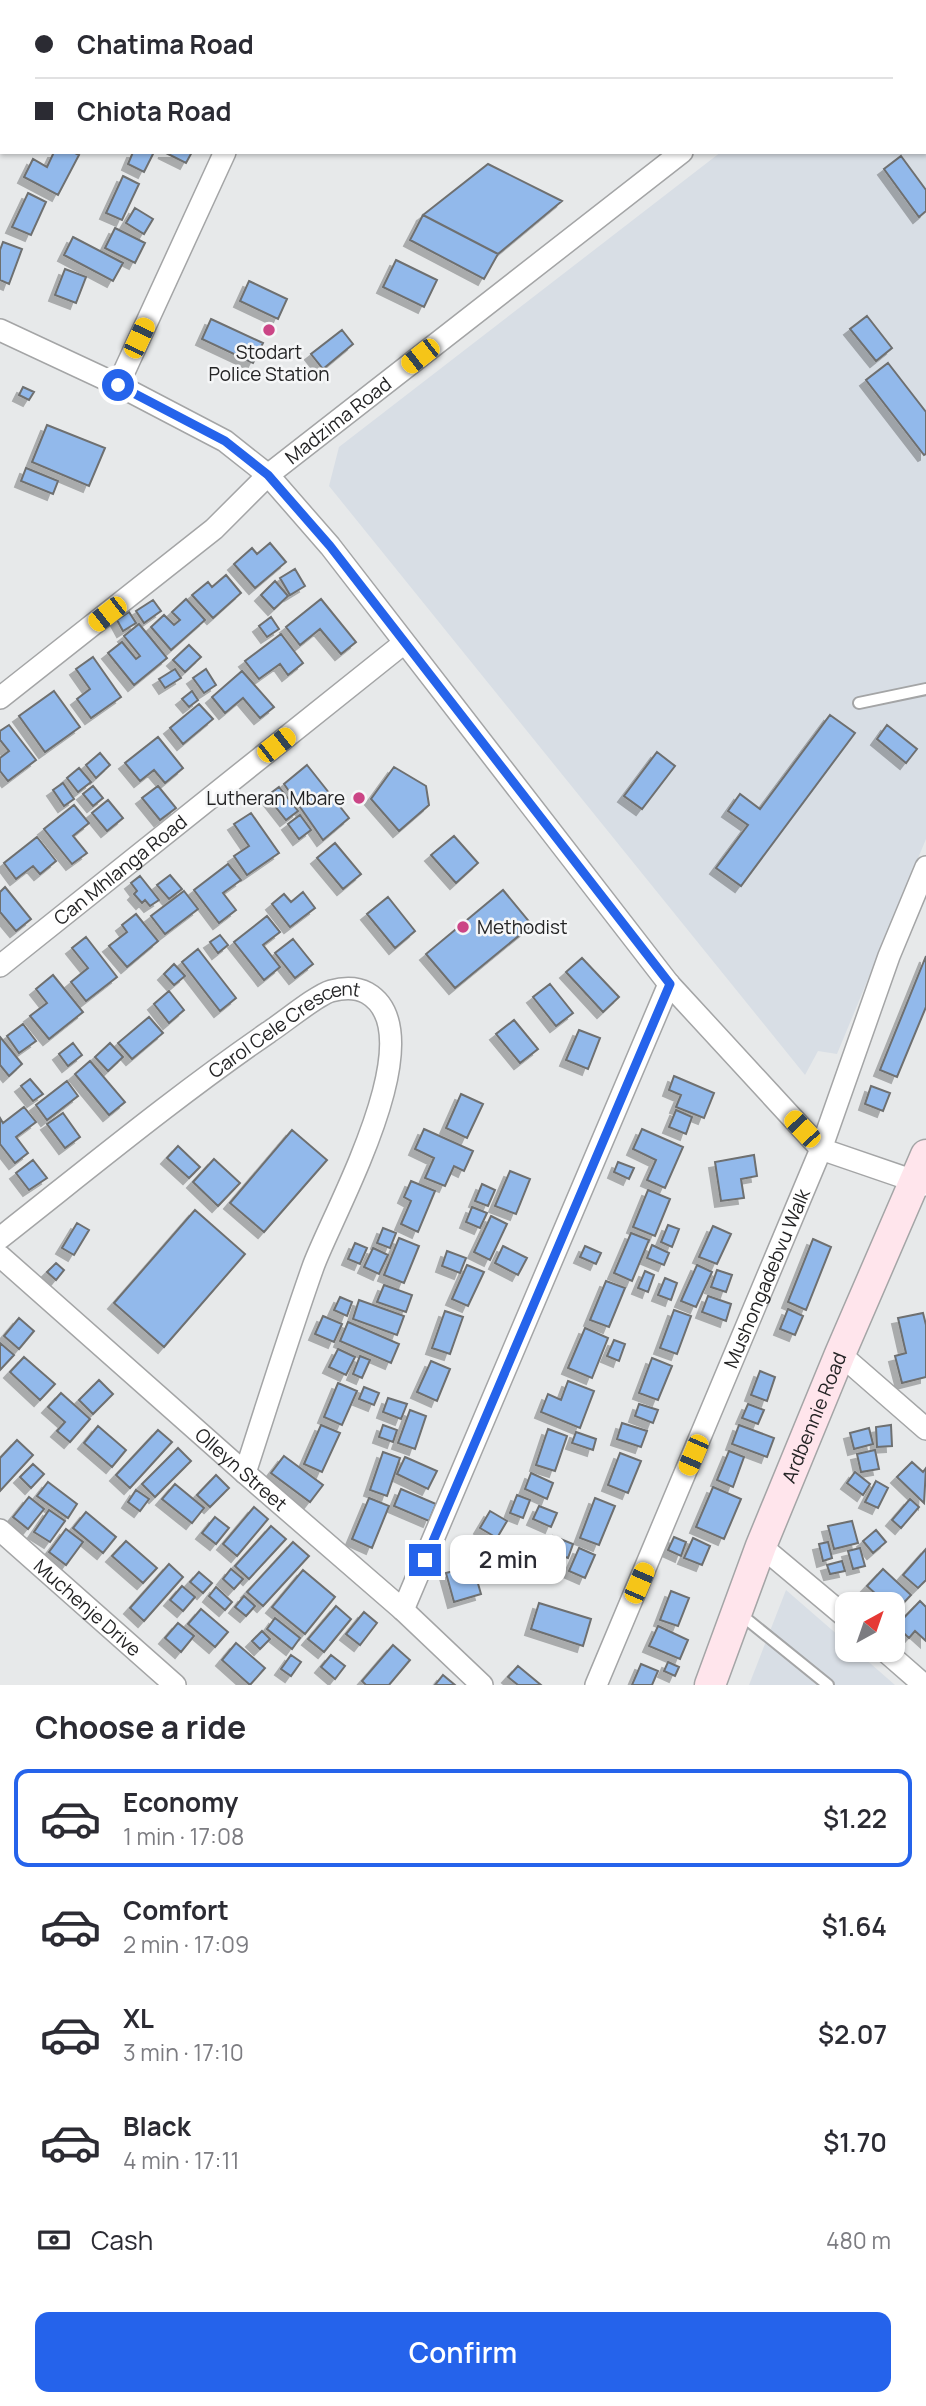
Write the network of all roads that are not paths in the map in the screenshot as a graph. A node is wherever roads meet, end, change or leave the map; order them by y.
1 (224, 154) edge
2 (679, 154) edge
3 (0, 330) edge
4 (118, 385) junction
5 (268, 475) junction
6 (404, 643) junction
7 (926, 689) edge
8 (0, 698) edge
9 (859, 704) dead end
10 (926, 867) edge
11 (0, 965) edge
12 (670, 984) junction
13 (821, 1149) junction
14 (923, 1174) edge
15 (0, 1238) edge
16 (0, 1256) edge
17 (840, 1354) junction
18 (926, 1429) edge
19 (244, 1473) junction
20 (0, 1530) edge
21 (761, 1546) junction
22 (835, 1608) edge
23 (403, 1610) junction
24 (737, 1611) junction
25 (898, 1662) edge
26 (175, 1685) edge
27 (482, 1685) edge
28 (596, 1685) edge
29 (710, 1685) edge
30 (828, 1685) edge
31 (924, 1685) edge

1 - 4 street
2 - 5 street, Madzima Road
3 - 4 street
4 - 5 street
5 - 6 street
5 - 8 street, Madzima Road
6 - 11 street, Can Mhlanga Road
6 - 12 street
7 - 9 lane
10 - 13 street, Mushongadebvu Walk
12 - 13 street
12 - 23 street
13 - 14 street
13 - 28 street, Mushongadebvu Walk
14 - 17 main road, Ardbennie Road
15 - 19 street, Carol Cele Crescent
16 - 19 street, Olleyn Street
17 - 18 street
17 - 21 main road, Ardbennie Road
19 - 23 street, Olleyn Street
20 - 26 street, Muchenje Drive
21 - 22 street
21 - 24 main road, Ardbennie Road
23 - 27 street, Olleyn Street
24 - 29 main road, Ardbennie Road
24 - 30 lane
25 - 31 street

